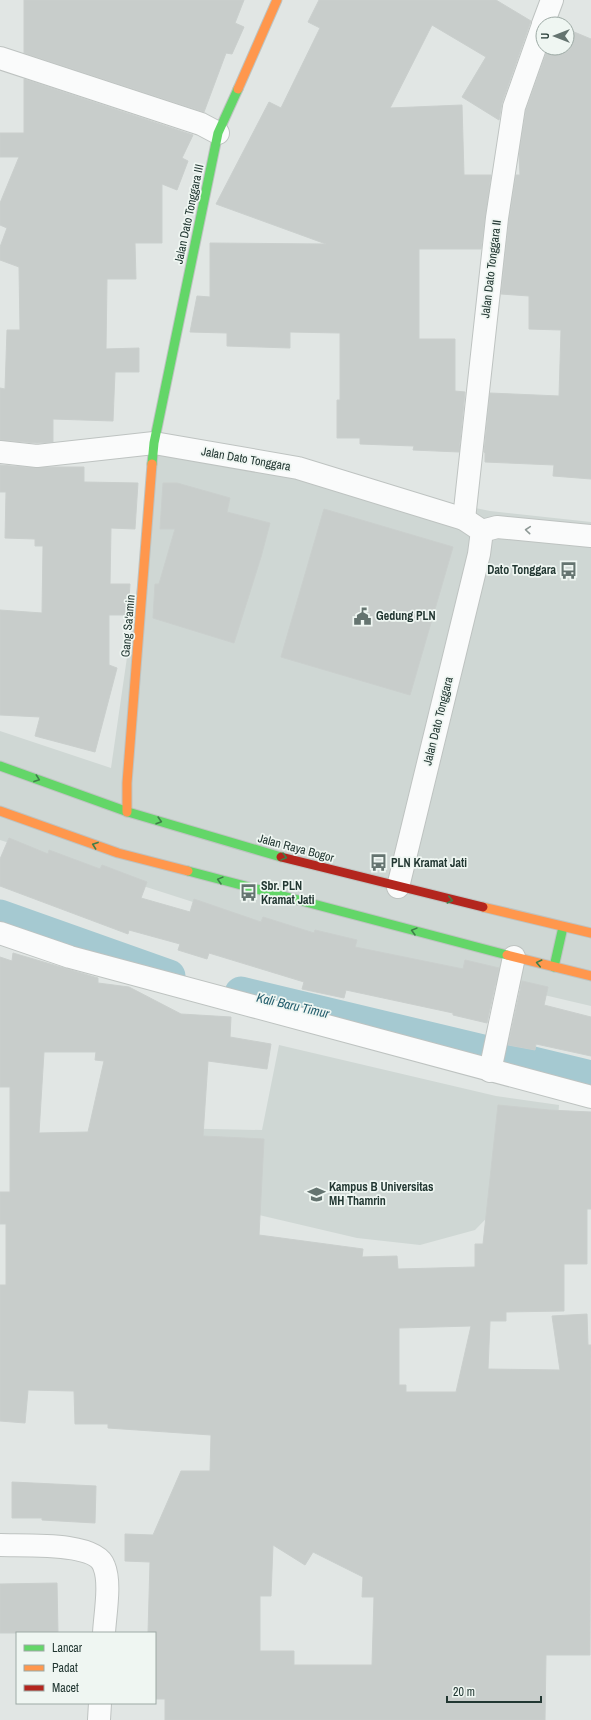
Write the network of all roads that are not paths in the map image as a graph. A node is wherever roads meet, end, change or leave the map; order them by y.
1 (278, 0) edge
2 (552, 0) edge
3 (546, 16) edge
4 (535, 47) edge
5 (0, 58) edge
6 (218, 133) junction
7 (154, 443) junction
8 (0, 452) edge
9 (464, 519) junction
10 (482, 531) junction
11 (591, 536) edge
12 (0, 766) edge
13 (0, 811) edge
14 (127, 812) junction
15 (398, 888) junction
16 (562, 927) junction
17 (0, 933) edge
18 (591, 934) edge
19 (514, 957) junction
20 (554, 967) junction
21 (591, 976) edge
22 (491, 1067) junction
23 (591, 1097) edge
24 (0, 1545) edge
25 (104, 1632) edge
26 (100, 1704) edge
27 (99, 1720) edge

1 - 6 main road, Jalan Dato Tonggara III
2 - 3 street, Jalan Dato Tonggara II
4 - 9 street, Jalan Dato Tonggara II
5 - 6 street
6 - 7 main road, Jalan Dato Tonggara III
7 - 8 street, Jalan Dato Tonggara
7 - 9 street, Jalan Dato Tonggara
7 - 14 main road, Gang Sa'amin
9 - 10 street, Jalan Dato Tonggara
11 -> 10 street
10 - 15 street, Jalan Dato Tonggara
12 -> 14 main road, Jalan Raya Bogor
19 -> 13 main road
14 -> 15 main road, Jalan Raya Bogor
15 -> 16 main road, Jalan Raya Bogor
16 - 18 main road, Jalan Raya Bogor
16 - 20 main road
17 - 22 street
20 -> 19 main road
19 - 22 street
20 - 21 main road
22 - 23 street
24 - 25 street
26 - 27 street

